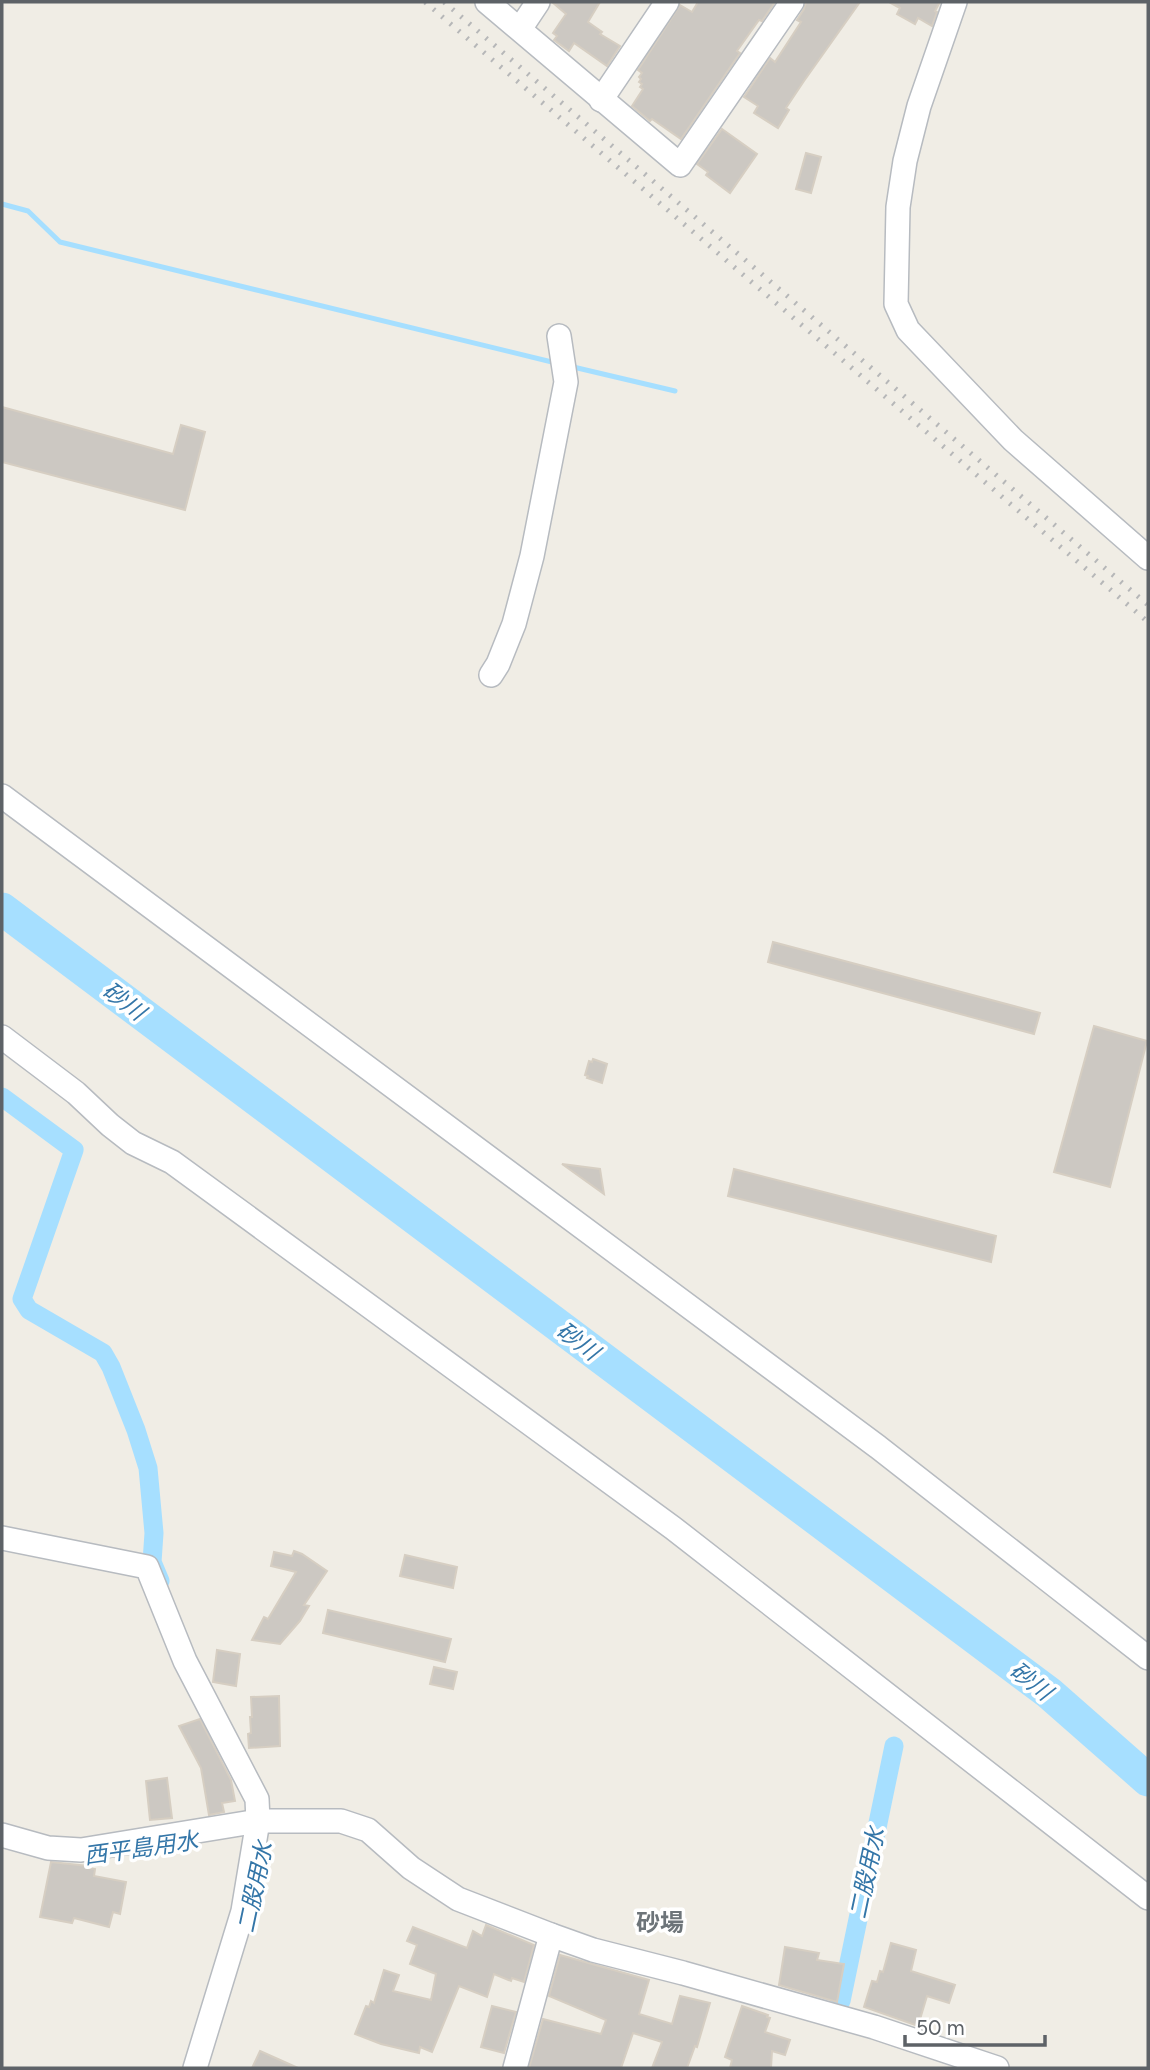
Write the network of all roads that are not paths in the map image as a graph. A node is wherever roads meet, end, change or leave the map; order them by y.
1 (487, 2) edge
2 (538, 2) edge
3 (667, 2) edge
4 (792, 2) edge
5 (955, 2) edge
6 (520, 29) junction
7 (601, 100) junction
8 (559, 336) dead end
9 (1148, 558) edge
10 (491, 675) dead end
11 (2, 796) edge
12 (2, 1037) edge
13 (2, 1538) edge
14 (1148, 1658) edge
15 (258, 1821) junction
16 (2, 1835) edge
17 (1148, 1898) edge
18 (551, 1935) junction
19 (195, 2068) edge
20 (515, 2068) edge
21 (997, 2068) edge

1 - 6 street
2 - 6 street
3 - 7 street
4 - 7 street
5 - 9 street
6 - 7 street
8 - 10 street
11 - 14 street
12 - 17 street
13 - 15 street
15 - 16 street
15 - 18 street
15 - 19 street
18 - 20 street
18 - 21 street

